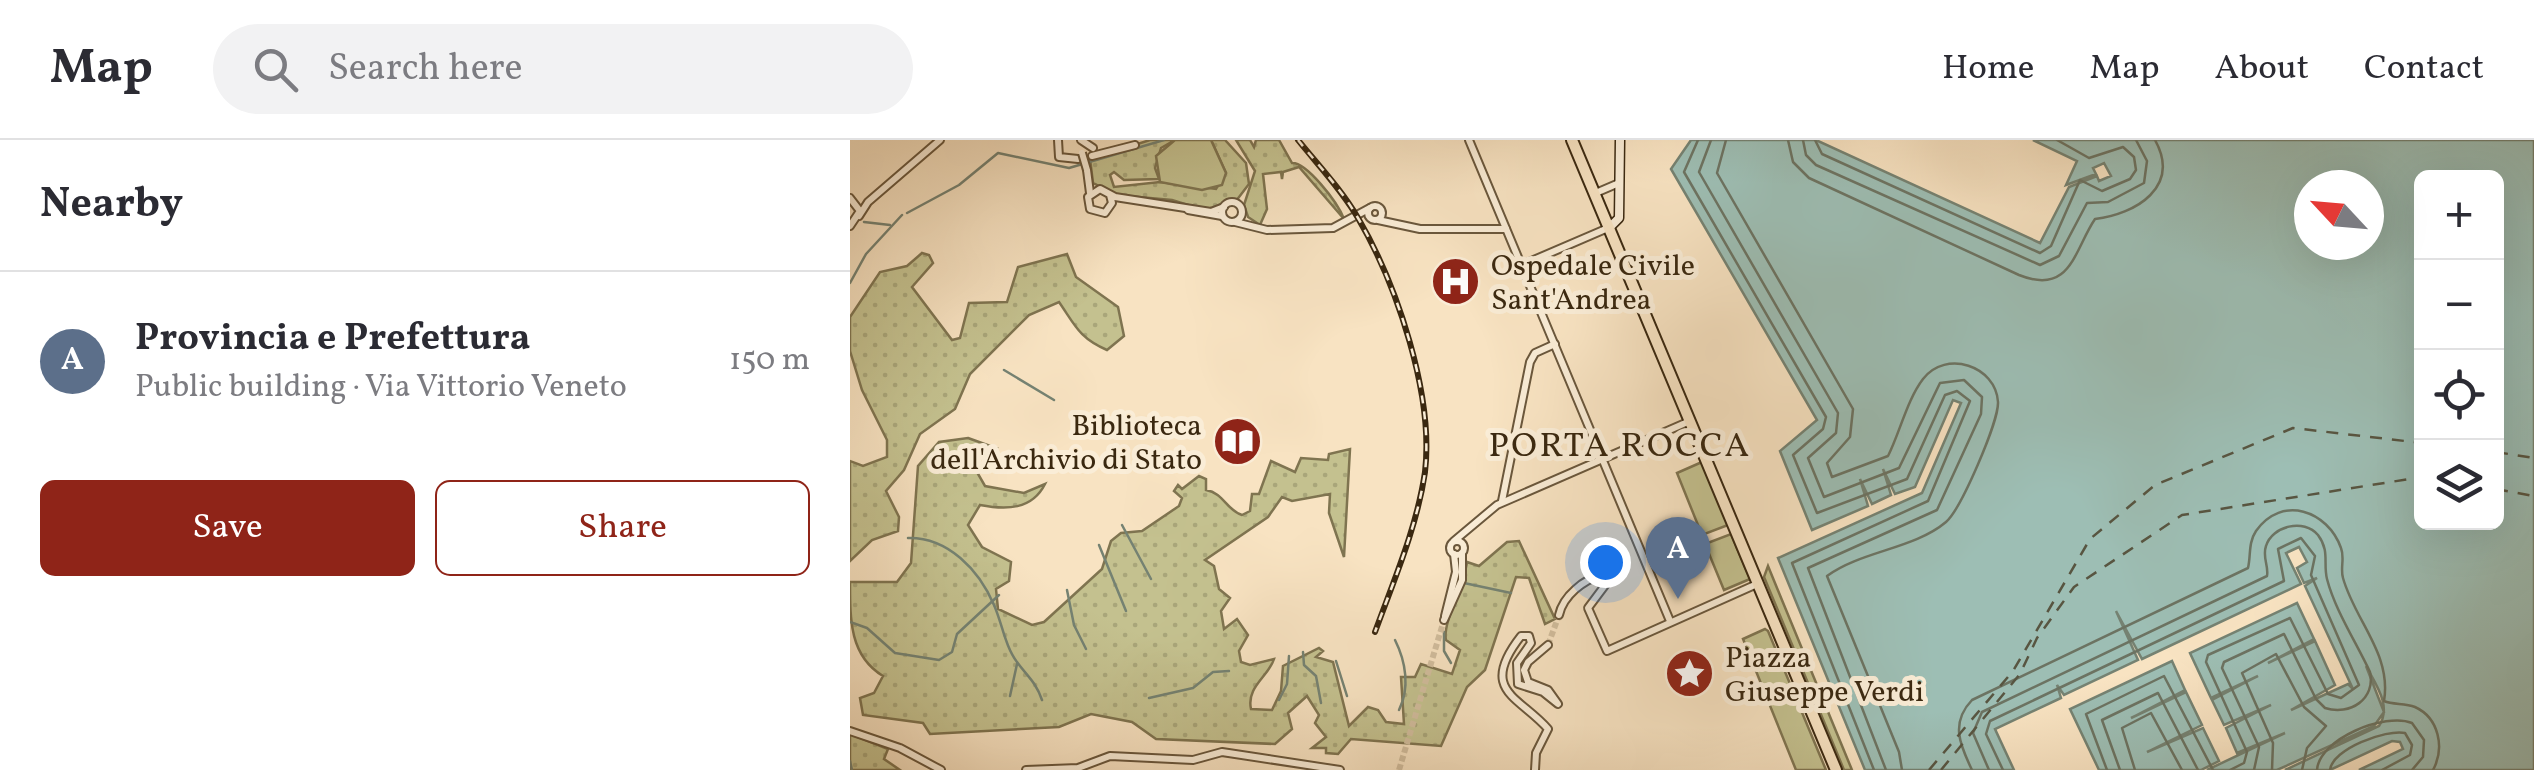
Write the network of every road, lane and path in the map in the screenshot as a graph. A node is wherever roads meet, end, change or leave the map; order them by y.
1 (940, 140) edge
2 (1469, 140) edge
3 (1572, 140) edge
4 (1620, 140) edge
5 (1058, 141) edge
6 (1078, 141) edge
7 (1135, 144) dead end
8 (1108, 148) dead end
9 (1090, 153) junction
10 (1089, 173) junction
11 (1619, 183) junction
12 (1100, 189) junction
13 (1598, 192) dead end
14 (1090, 194) junction
15 (1110, 195) junction
16 (1130, 199) junction
17 (853, 200) edge
18 (868, 202) junction
19 (1179, 204) junction
20 (1111, 207) junction
21 (1224, 207) junction
22 (1369, 211) junction
23 (1242, 215) junction
24 (859, 216) junction
25 (1380, 216) junction
26 (1223, 218) junction
27 (1234, 222) junction
28 (850, 226) edge
29 (1256, 227) junction
30 (1608, 228) junction
31 (1506, 229) junction
32 (1522, 265) junction
33 (1555, 344) junction
34 (1690, 421) junction
35 (1603, 458) junction
36 (1508, 485) junction
37 (1520, 494) junction
38 (1497, 506) junction
39 (1458, 548) junction
40 (1757, 584) junction
41 (1559, 615) tunnel mouth
42 (1673, 620) junction
43 (1548, 645) tunnel mouth
44 (850, 731) edge
45 (941, 770) edge
46 (1026, 770) edge
47 (1340, 770) edge
48 (1535, 770) edge
49 (1836, 770) edge

1 - 18 street
2 - 31 street
3 - 30 main road
4 - 11 main road
5 - 9 street
6 - 9 street
7 - 9 street
8 - 9 street
9 - 10 street, bridge
10 - 12 street
10 - 14 street
11 - 13 street
11 - 30 main road
12 - 14 street
12 - 15 street
14 - 20 street
15 - 16 street
15 - 20 street
16 - 19 street
16 - 20 street
17 - 18 street
17 - 24 street
18 - 24 street
19 - 21 street
19 - 26 street
21 - 23 street
21 - 26 street
22 - 25 street
22 - 25 street
22 - 29 street
23 - 27 street
23 - 29 street
24 - 28 street
25 - 31 street
26 - 27 street
27 - 29 street
30 - 32 street
30 - 34 main road
31 - 32 street
32 - 33 street
33 - 35 street
33 - 36 street
34 - 35 street
34 - 40 main road
35 - 37 street
35 - 42 street
36 - 37 street
36 - 38 street
37 - 38 street
38 - 39 street
39 - 39 street
40 - 42 street
40 - 49 main road
41 - 42 street
43 - 48 street
44 - 45 street
46 - 47 street

